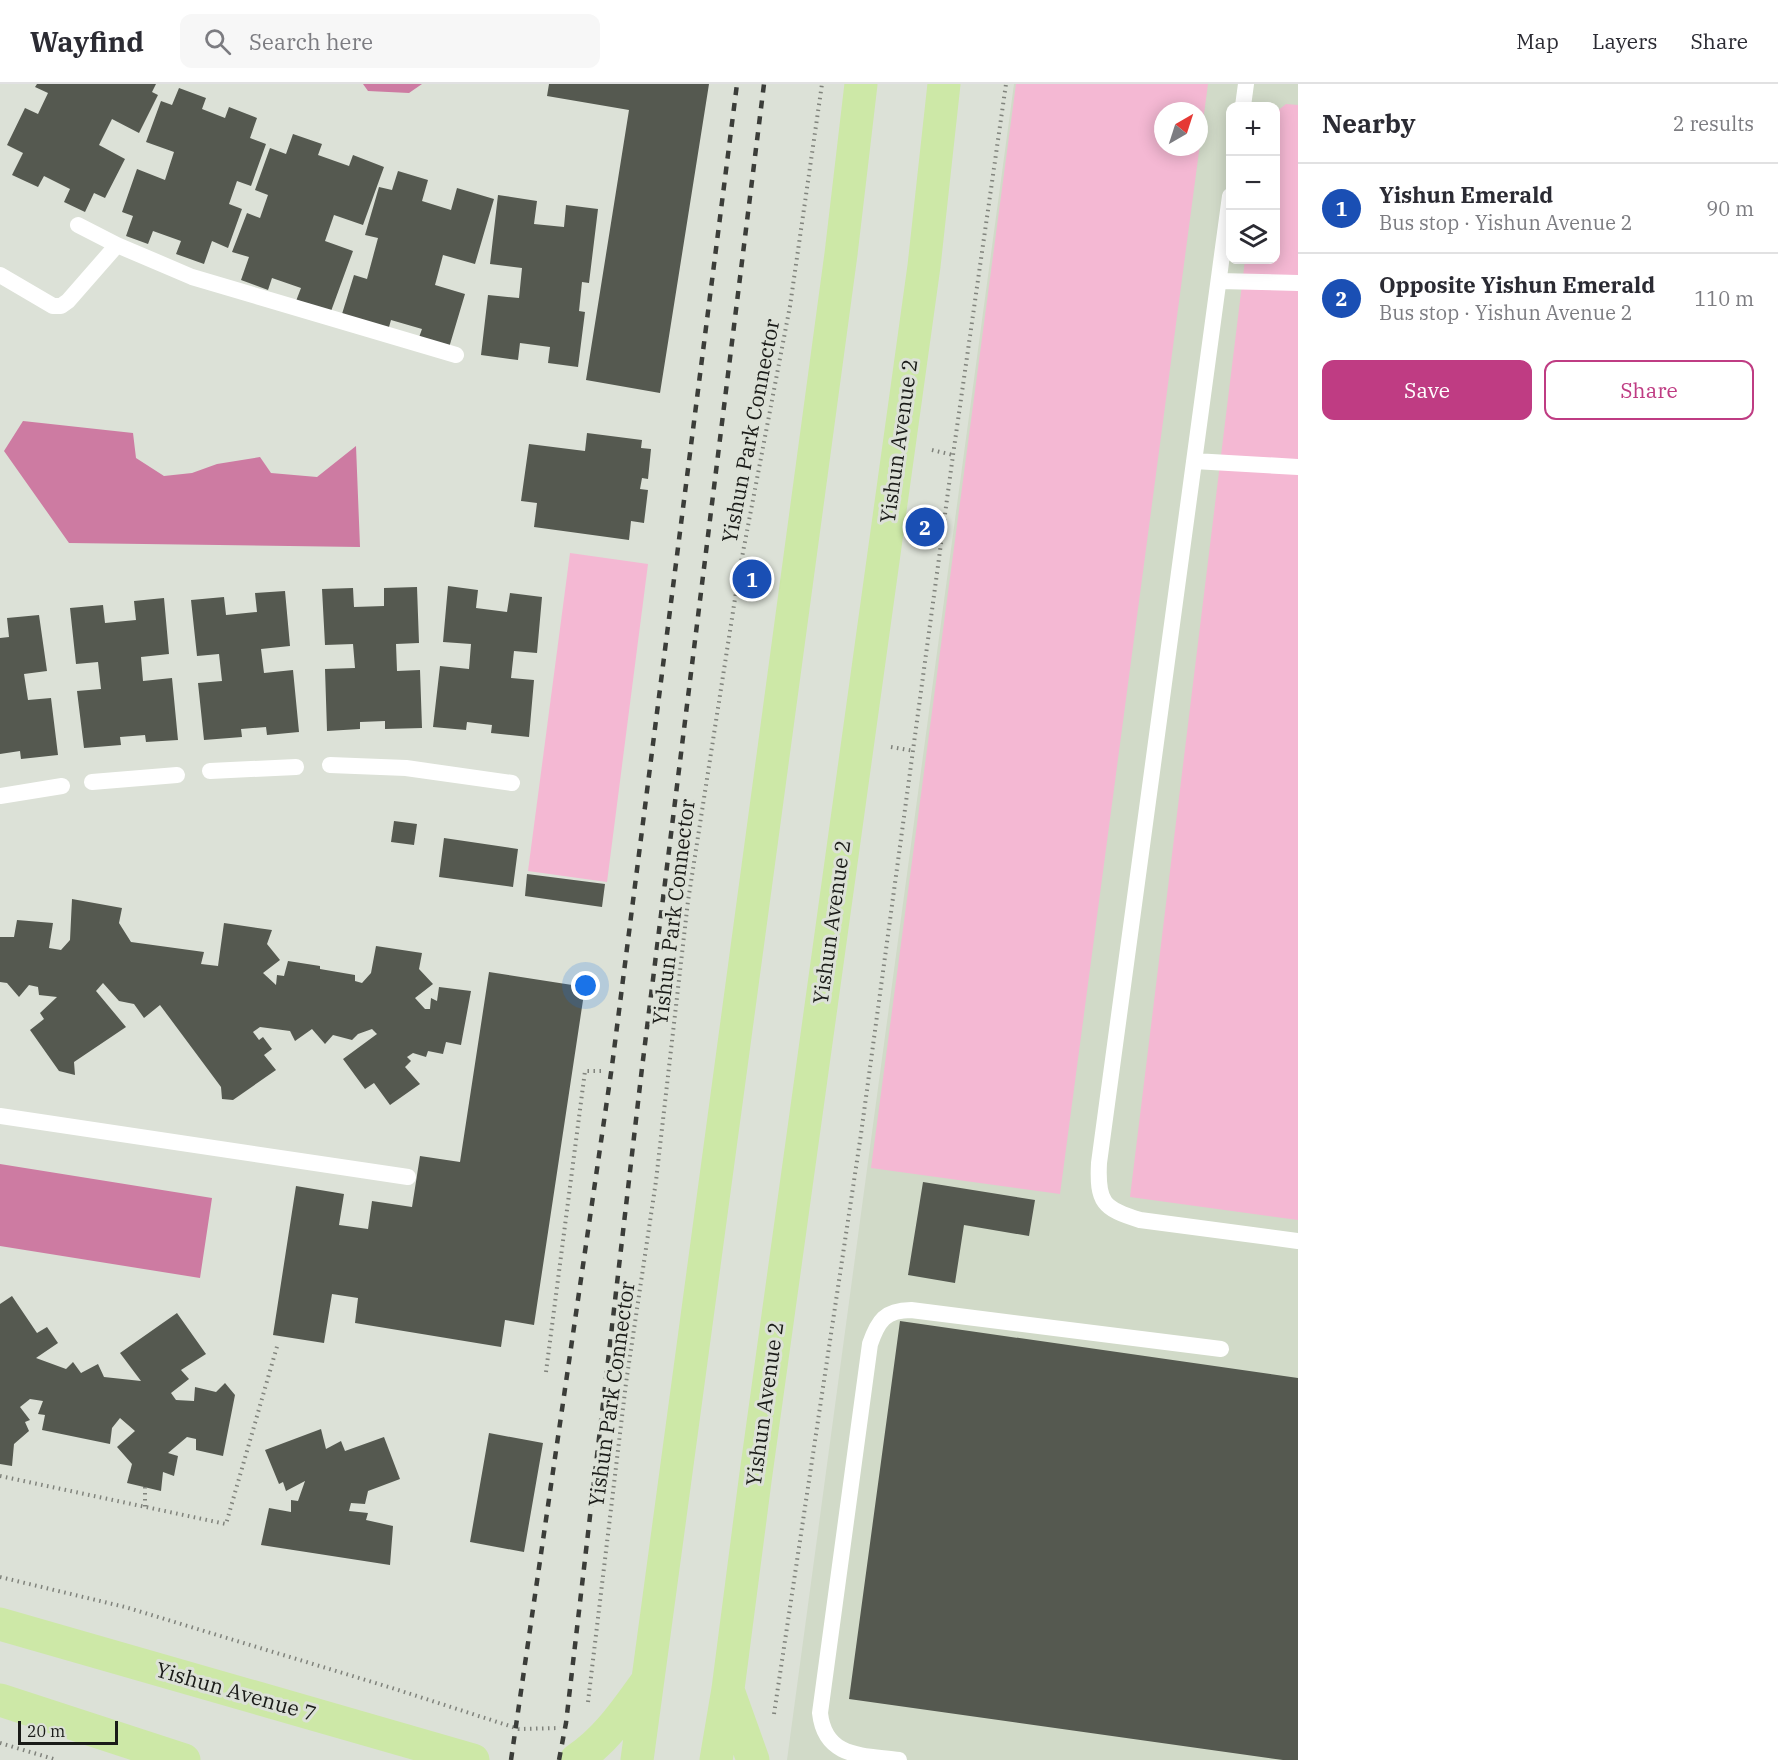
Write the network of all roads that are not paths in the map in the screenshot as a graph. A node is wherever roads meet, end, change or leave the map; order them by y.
1 (861, 84) edge
2 (944, 84) edge
3 (1246, 84) edge
4 (1244, 102) edge
5 (1228, 210) edge
6 (78, 225) dead end
7 (117, 245) junction
8 (0, 275) edge
9 (1219, 281) junction
10 (1298, 283) edge
11 (456, 355) dead end
12 (1194, 461) junction
13 (1298, 467) edge
14 (330, 765) dead end
15 (296, 767) dead end
16 (210, 771) dead end
17 (177, 775) dead end
18 (93, 782) dead end
19 (512, 783) dead end
20 (62, 786) dead end
21 (0, 796) edge
22 (0, 1116) edge
23 (408, 1177) dead end
24 (1298, 1241) edge
25 (1221, 1349) dead end
26 (0, 1624) edge
27 (648, 1680) junction
28 (728, 1689) junction
29 (0, 1700) edge
30 (586, 1744) edge
31 (184, 1760) edge
32 (473, 1760) edge
33 (637, 1760) edge
34 (716, 1760) edge
35 (753, 1760) edge
36 (899, 1760) edge

1 - 27 main road
2 - 28 main road, Yishun Avenue 2
3 - 4 lane
5 - 9 lane
6 - 7 lane
7 - 8 lane
7 - 11 lane
9 - 10 lane
9 - 12 lane
12 - 13 lane
12 - 24 lane
14 - 19 lane
15 - 16 lane
17 - 18 lane
20 - 21 lane
22 - 23 lane
25 - 36 lane
26 - 32 main road, Yishun Avenue 7
27 - 30 main road
27 - 33 main road
28 - 34 main road, Yishun Avenue 2
28 - 35 main road
29 - 31 main road

